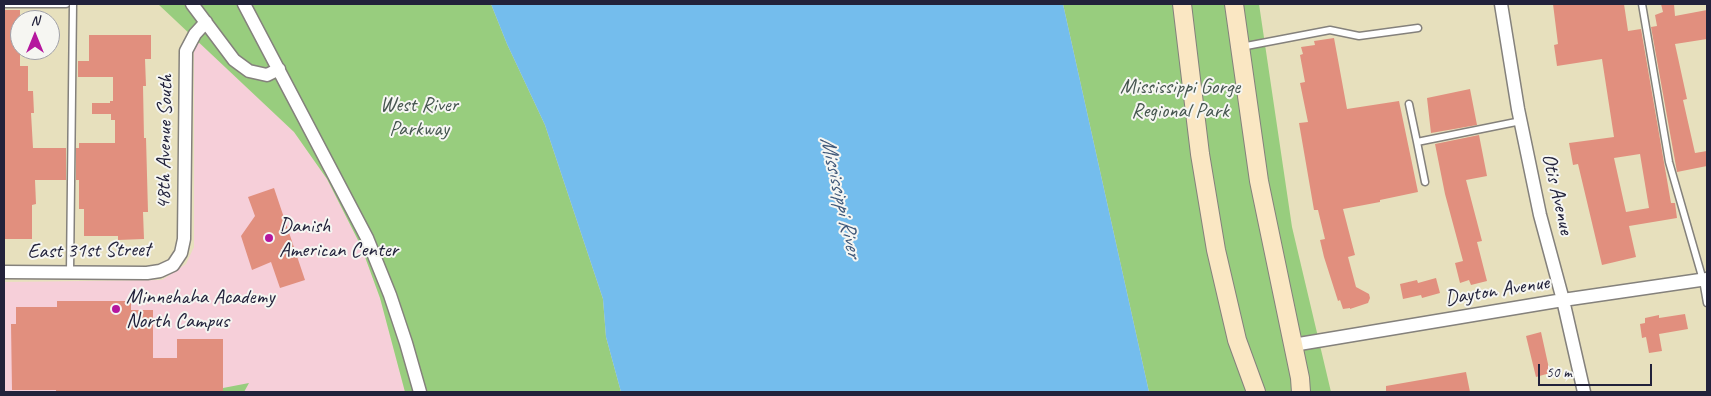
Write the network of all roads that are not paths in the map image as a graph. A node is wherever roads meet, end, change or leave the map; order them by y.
1 (4, 4) edge
2 (66, 4) edge
3 (73, 4) edge
4 (192, 4) edge
5 (244, 4) edge
6 (1182, 4) edge
7 (1234, 4) edge
8 (1501, 4) edge
9 (1642, 4) edge
10 (206, 22) junction
11 (1418, 28) dead end
12 (1239, 47) junction
13 (279, 69) junction
14 (1408, 104) dead end
15 (1521, 121) junction
16 (1417, 142) junction
17 (1425, 182) dead end
18 (173, 265) joint
19 (4, 272) edge
20 (70, 273) junction
21 (1705, 280) edge
22 (1563, 300) junction
23 (1707, 303) edge
24 (1293, 345) junction
25 (420, 392) edge
26 (1256, 392) edge
27 (1300, 392) edge
28 (1584, 392) edge

1 - 2 lane
3 - 20 lane
4 - 10 street
5 - 13 street
6 - 26 street
7 - 12 street
8 - 15 street, Otis Avenue
9 - 21 lane
10 - 13 street
10 - 18 street, 48th Avenue South
11 - 12 lane
12 - 24 street
13 - 25 street
14 - 16 lane
15 - 16 lane
15 - 22 street, Otis Avenue
16 - 17 lane
18 - 20 street, East 31st Street
19 - 20 street, East 31st Street
21 - 22 street, Dayton Avenue
21 - 23 lane
22 - 24 street, Dayton Avenue
22 - 28 street, Otis Avenue
24 - 27 street

